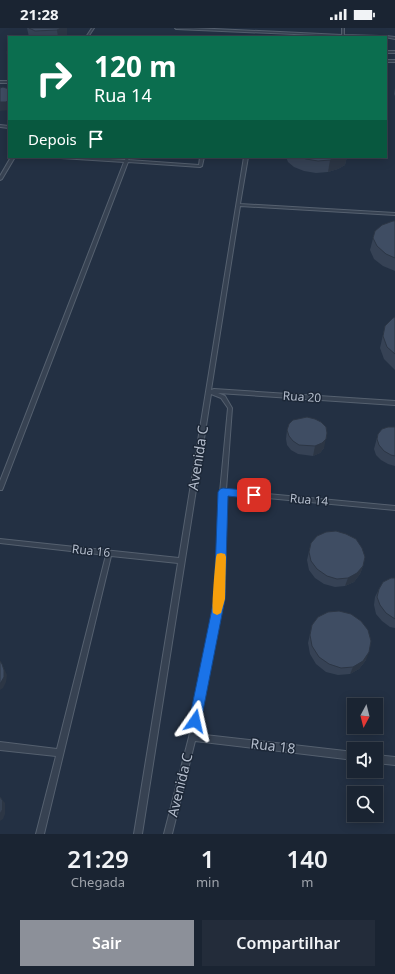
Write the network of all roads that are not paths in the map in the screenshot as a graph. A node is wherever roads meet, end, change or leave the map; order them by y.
1 (176, 28) edge
2 (183, 28) edge
3 (343, 28) edge
4 (343, 35) junction
5 (362, 36) edge
6 (13, 158) edge
7 (94, 158) edge
8 (202, 158) edge
9 (246, 158) edge
10 (128, 159) edge
11 (0, 179) edge
12 (238, 205) junction
13 (395, 214) edge
14 (209, 390) junction
15 (395, 403) edge
16 (0, 488) edge
17 (223, 492) junction
18 (395, 508) edge
19 (0, 541) edge
20 (109, 553) junction
21 (181, 561) junction
22 (192, 737) junction
23 (0, 746) edge
24 (60, 754) junction
25 (347, 755) edge
26 (383, 760) edge
27 (395, 761) edge
28 (40, 834) edge
29 (138, 834) edge
30 (168, 834) edge

1 - 2 lane
2 - 4 lane
3 - 4 lane
4 - 5 lane
6 - 11 lane
7 - 10 lane
8 - 10 lane
9 - 12 lane, Avenida C
10 - 16 lane
12 - 13 lane
12 - 14 lane, Avenida C
14 - 15 lane, Rua 20
14 - 17 lane, Avenida C
14 - 21 lane, Avenida C
17 - 18 lane, Rua 14
17 - 22 lane, Avenida C
19 - 20 lane, Rua 16
20 - 21 lane, Rua 16
20 - 24 lane
21 - 29 lane, Avenida C
22 - 25 lane, Rua 18
22 - 30 lane, Avenida C
23 - 24 lane
24 - 28 lane
26 - 27 lane

